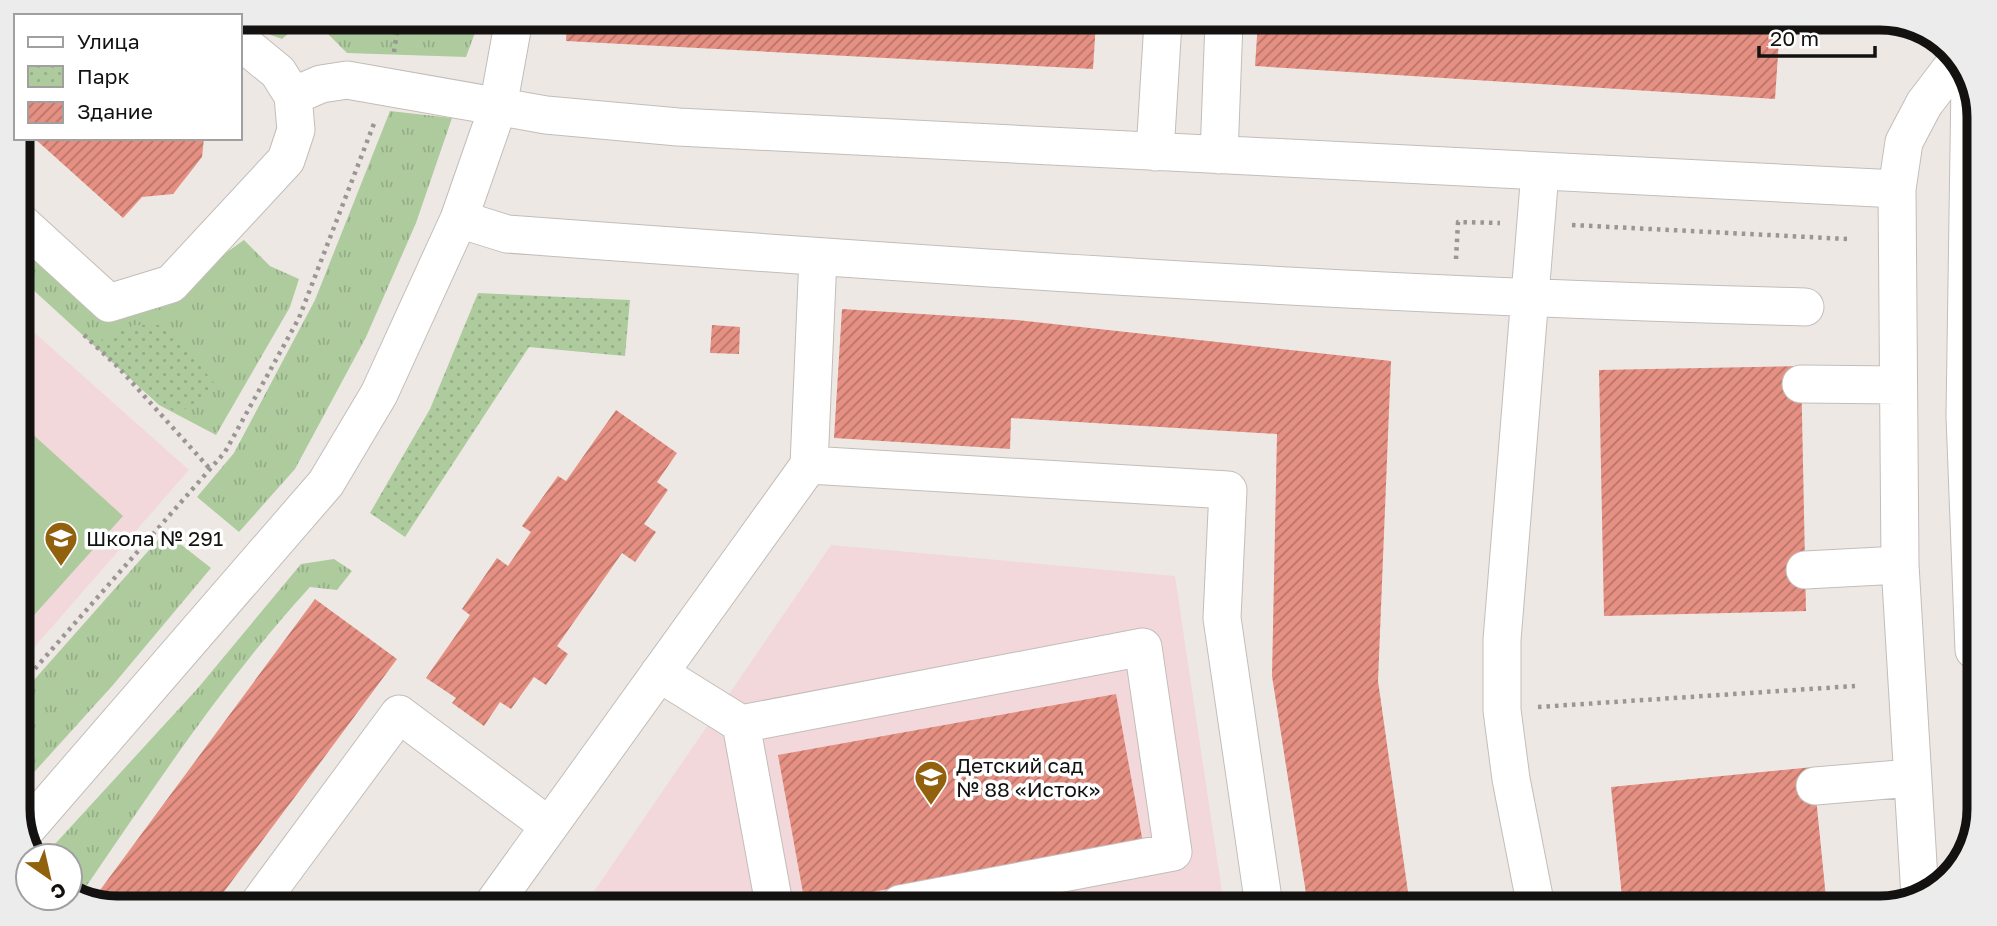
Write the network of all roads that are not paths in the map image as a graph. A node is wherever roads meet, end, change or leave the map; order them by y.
1 (512, 30) edge
2 (1163, 30) edge
3 (1224, 30) edge
4 (242, 43) edge
5 (1952, 67) edge
6 (293, 96) junction
7 (498, 107) junction
8 (1155, 152) junction
9 (1219, 155) junction
10 (1540, 172) junction
11 (1897, 189) junction
12 (459, 219) junction
13 (30, 231) edge
14 (818, 257) junction
15 (1967, 282) edge
16 (1530, 300) junction
17 (1805, 307) dead end
18 (1801, 384) dead end
19 (1898, 385) junction
20 (809, 465) junction
21 (1967, 468) edge
22 (1900, 565) junction
23 (1805, 570) dead end
24 (659, 673) junction
25 (741, 724) junction
26 (1911, 778) junction
27 (1815, 786) dead end
28 (31, 824) edge
29 (549, 826) junction
30 (1919, 887) edge
31 (264, 896) edge
32 (499, 896) edge
33 (773, 896) edge
34 (942, 896) edge
35 (1263, 896) edge
36 (1534, 896) edge

1 - 7 street
2 - 8 street
3 - 9 street
4 - 6 street
5 - 11 street
6 - 7 street
6 - 13 street
7 - 8 street
7 - 12 street
8 - 9 street
9 - 10 street
10 - 11 street
10 - 16 street
11 - 19 street
12 - 14 street
12 - 28 street
14 - 16 street
14 - 20 street
15 - 21 street
16 - 17 street
16 - 36 street
18 - 19 street
19 - 22 street
20 - 24 street
20 - 35 street
22 - 23 street
22 - 26 street
24 - 25 street
24 - 29 street
25 - 33 street
25 - 34 street
26 - 27 street
26 - 30 street
29 - 31 street
29 - 32 street

